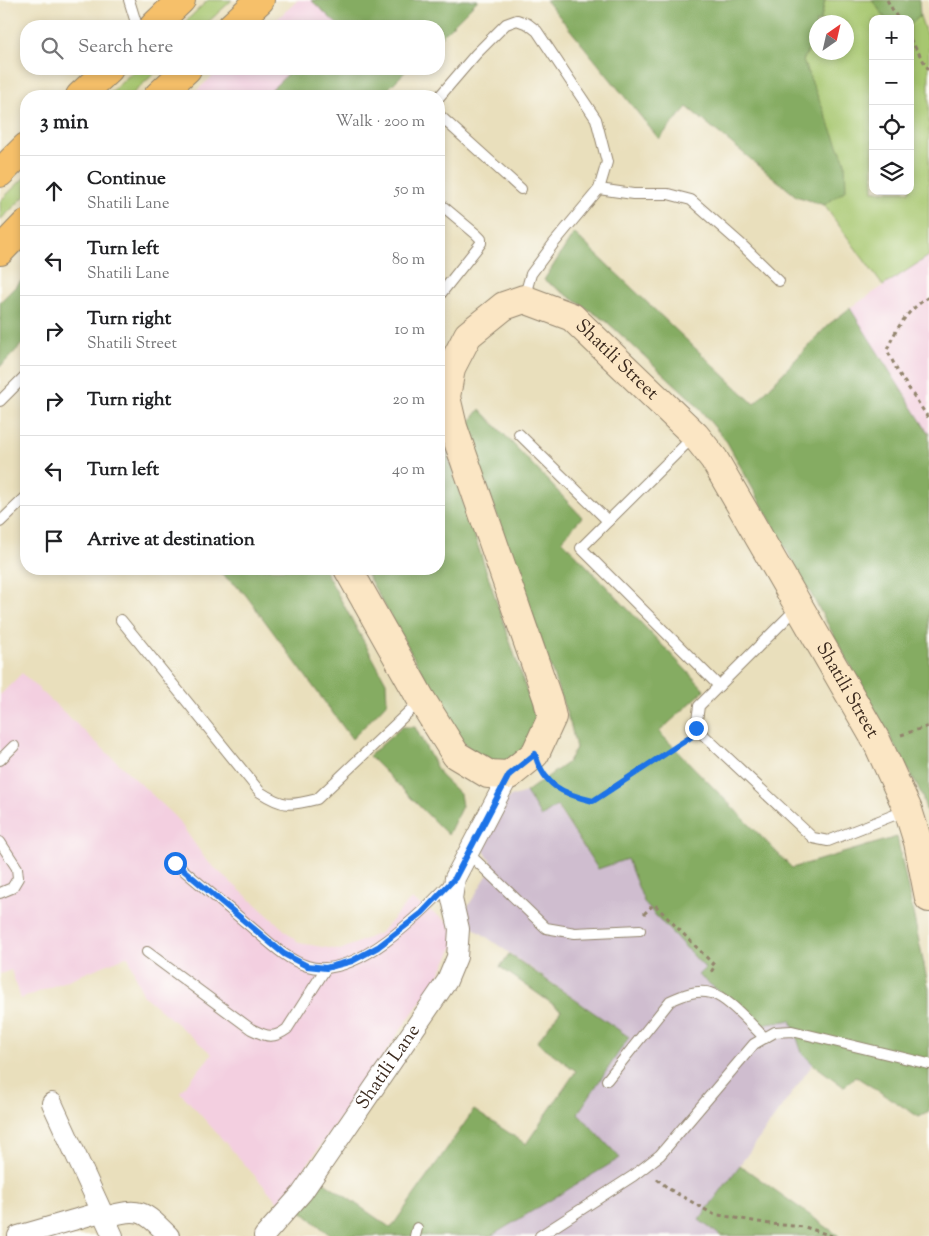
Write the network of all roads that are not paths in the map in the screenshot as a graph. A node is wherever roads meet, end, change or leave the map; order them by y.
1 (129, 0) edge
2 (181, 0) edge
3 (260, 0) edge
4 (135, 20) edge
5 (160, 20) edge
6 (238, 20) edge
7 (103, 75) edge
8 (181, 75) edge
9 (86, 90) edge
10 (164, 90) edge
11 (445, 90) edge
12 (445, 120) edge
13 (20, 153) edge
14 (0, 173) edge
15 (522, 189) dead end
16 (599, 189) junction
17 (445, 209) edge
18 (20, 230) edge
19 (0, 251) edge
20 (779, 281) dead end
21 (445, 288) edge
22 (524, 299) junction
23 (20, 381) edge
24 (0, 401) edge
25 (519, 434) dead end
26 (695, 435) junction
27 (20, 503) edge
28 (608, 521) junction
29 (0, 522) edge
30 (351, 575) edge
31 (799, 606) junction
32 (120, 620) dead end
33 (719, 686) junction
34 (421, 700) junction
35 (14, 746) dead end
36 (0, 760) edge
37 (509, 775) junction
38 (908, 810) junction
39 (0, 842) edge
40 (468, 853) junction
41 (175, 863) dead end
42 (455, 878) junction
43 (0, 893) edge
44 (929, 898) edge
45 (640, 930) road end
46 (147, 952) dead end
47 (326, 968) junction
48 (765, 1038) junction
49 (929, 1064) edge
50 (608, 1080) dead end
51 (52, 1103) dead end
52 (103, 1214) junction
53 (18, 1236) edge
54 (113, 1236) edge
55 (168, 1236) edge
56 (264, 1236) edge
57 (540, 1236) edge

1 - 4 lane
2 - 5 main road
3 - 6 main road
7 - 9 main road
8 - 10 main road
11 - 16 lane
12 - 15 lane
13 - 14 main road
16 - 20 lane
16 - 22 lane
17 - 21 lane
18 - 19 main road
22 - 26 street, Shatili Street
22 - 37 street
23 - 24 lane
25 - 28 lane
26 - 28 lane
26 - 31 street, Shatili Street
27 - 29 lane
28 - 33 lane
30 - 34 street
31 - 33 lane
31 - 38 street, Shatili Street
32 - 34 lane
33 - 38 lane
34 - 37 street
35 - 36 lane
37 - 40 street, Shatili Lane
38 - 44 street, Shatili Street
39 - 43 lane
40 - 42 street, Shatili Lane
40 - 45 lane
41 - 47 lane, Shatili Lane
42 - 47 lane, Shatili Lane
42 - 56 street, Shatili Lane
46 - 47 lane
48 - 49 lane
48 - 50 lane
48 - 57 lane
51 - 52 street
52 - 53 street
52 - 54 street
52 - 55 street

